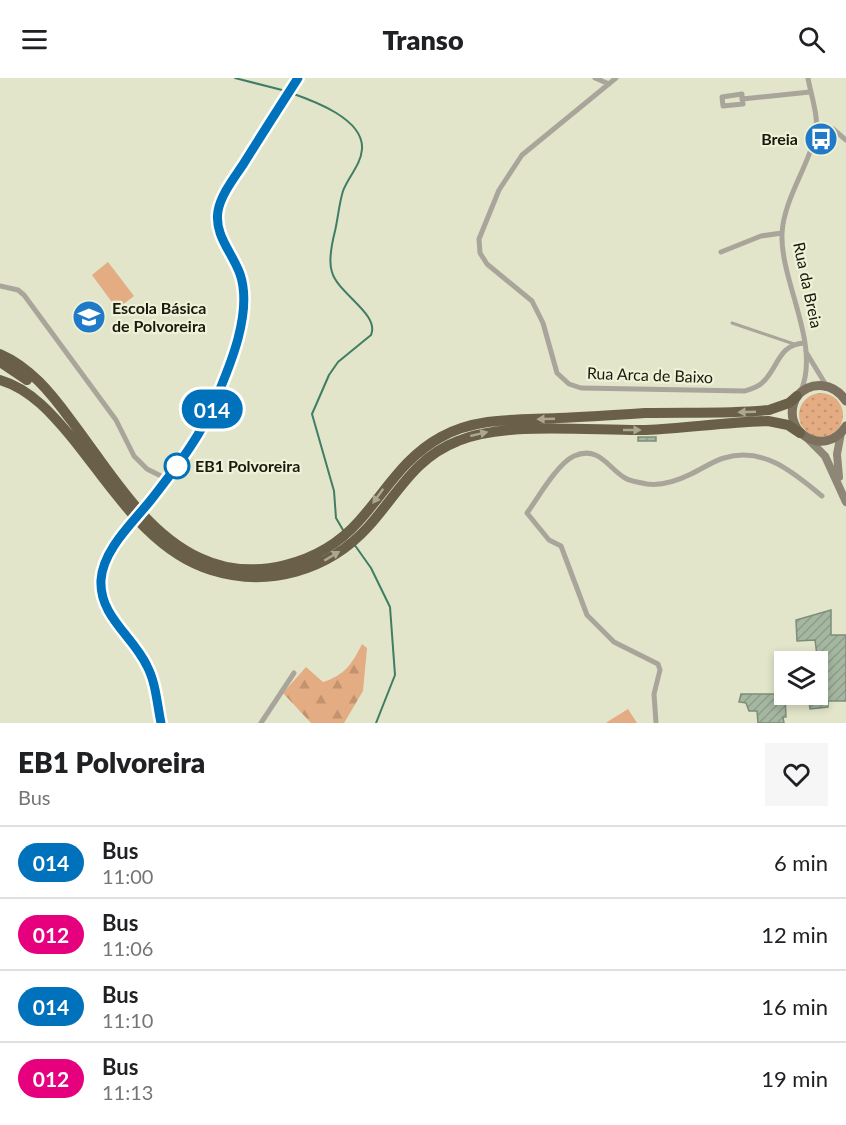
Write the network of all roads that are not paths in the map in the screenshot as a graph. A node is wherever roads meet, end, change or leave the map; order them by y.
1 (297, 78) edge
2 (595, 78) edge
3 (616, 78) edge
4 (808, 78) edge
5 (609, 84) junction
6 (810, 92) junction
7 (742, 99) dead end
8 (816, 124) junction
9 (846, 140) edge
10 (782, 233) junction
11 (721, 252) dead end
12 (0, 286) edge
13 (732, 324) dead end
14 (804, 343) junction
15 (794, 344) junction
16 (0, 348) edge
17 (806, 351) junction
18 (0, 354) edge
19 (0, 362) edge
20 (0, 380) edge
21 (826, 386) junction
22 (842, 392) edge
23 (799, 395) junction
24 (846, 401) edge
25 (57, 402) junction
26 (845, 428) edge
27 (804, 437) junction
28 (92, 463) junction
29 (167, 479) junction
30 (840, 486) junction
31 (822, 496) dead end
32 (152, 500) tunnel mouth
33 (846, 502) edge
34 (130, 526) tunnel mouth
35 (294, 673) dead end
36 (161, 723) edge
37 (261, 723) edge
38 (656, 723) edge

1 - 29 main road
2 - 5 street
3 - 5 street, Rua Arca de Baixo
4 - 6 street
5 - 15 street, Rua Arca de Baixo
6 - 7 street
6 - 8 street
8 - 9 street
8 - 10 street, Rua da Breia
10 - 11 street
10 - 14 street, Rua da Breia
12 - 29 street
13 - 15 lane
14 - 15 street
14 - 17 street, Rua da Breia
16 - 25 highway
17 - 21 street, Rua da Breia
17 - 23 street, Rua da Breia
18 - 25 highway
19 - 28 highway
20 - 28 highway
21 - 22 main road
21 - 23 main road
22 - 24 main road
23 -> 25 highway
23 - 27 main road
26 - 27 main road
26 - 30 main road
28 -> 27 highway
27 - 30 main road
29 - 32 main road
30 - 33 main road
31 - 38 street
34 - 36 main road
35 - 37 street

